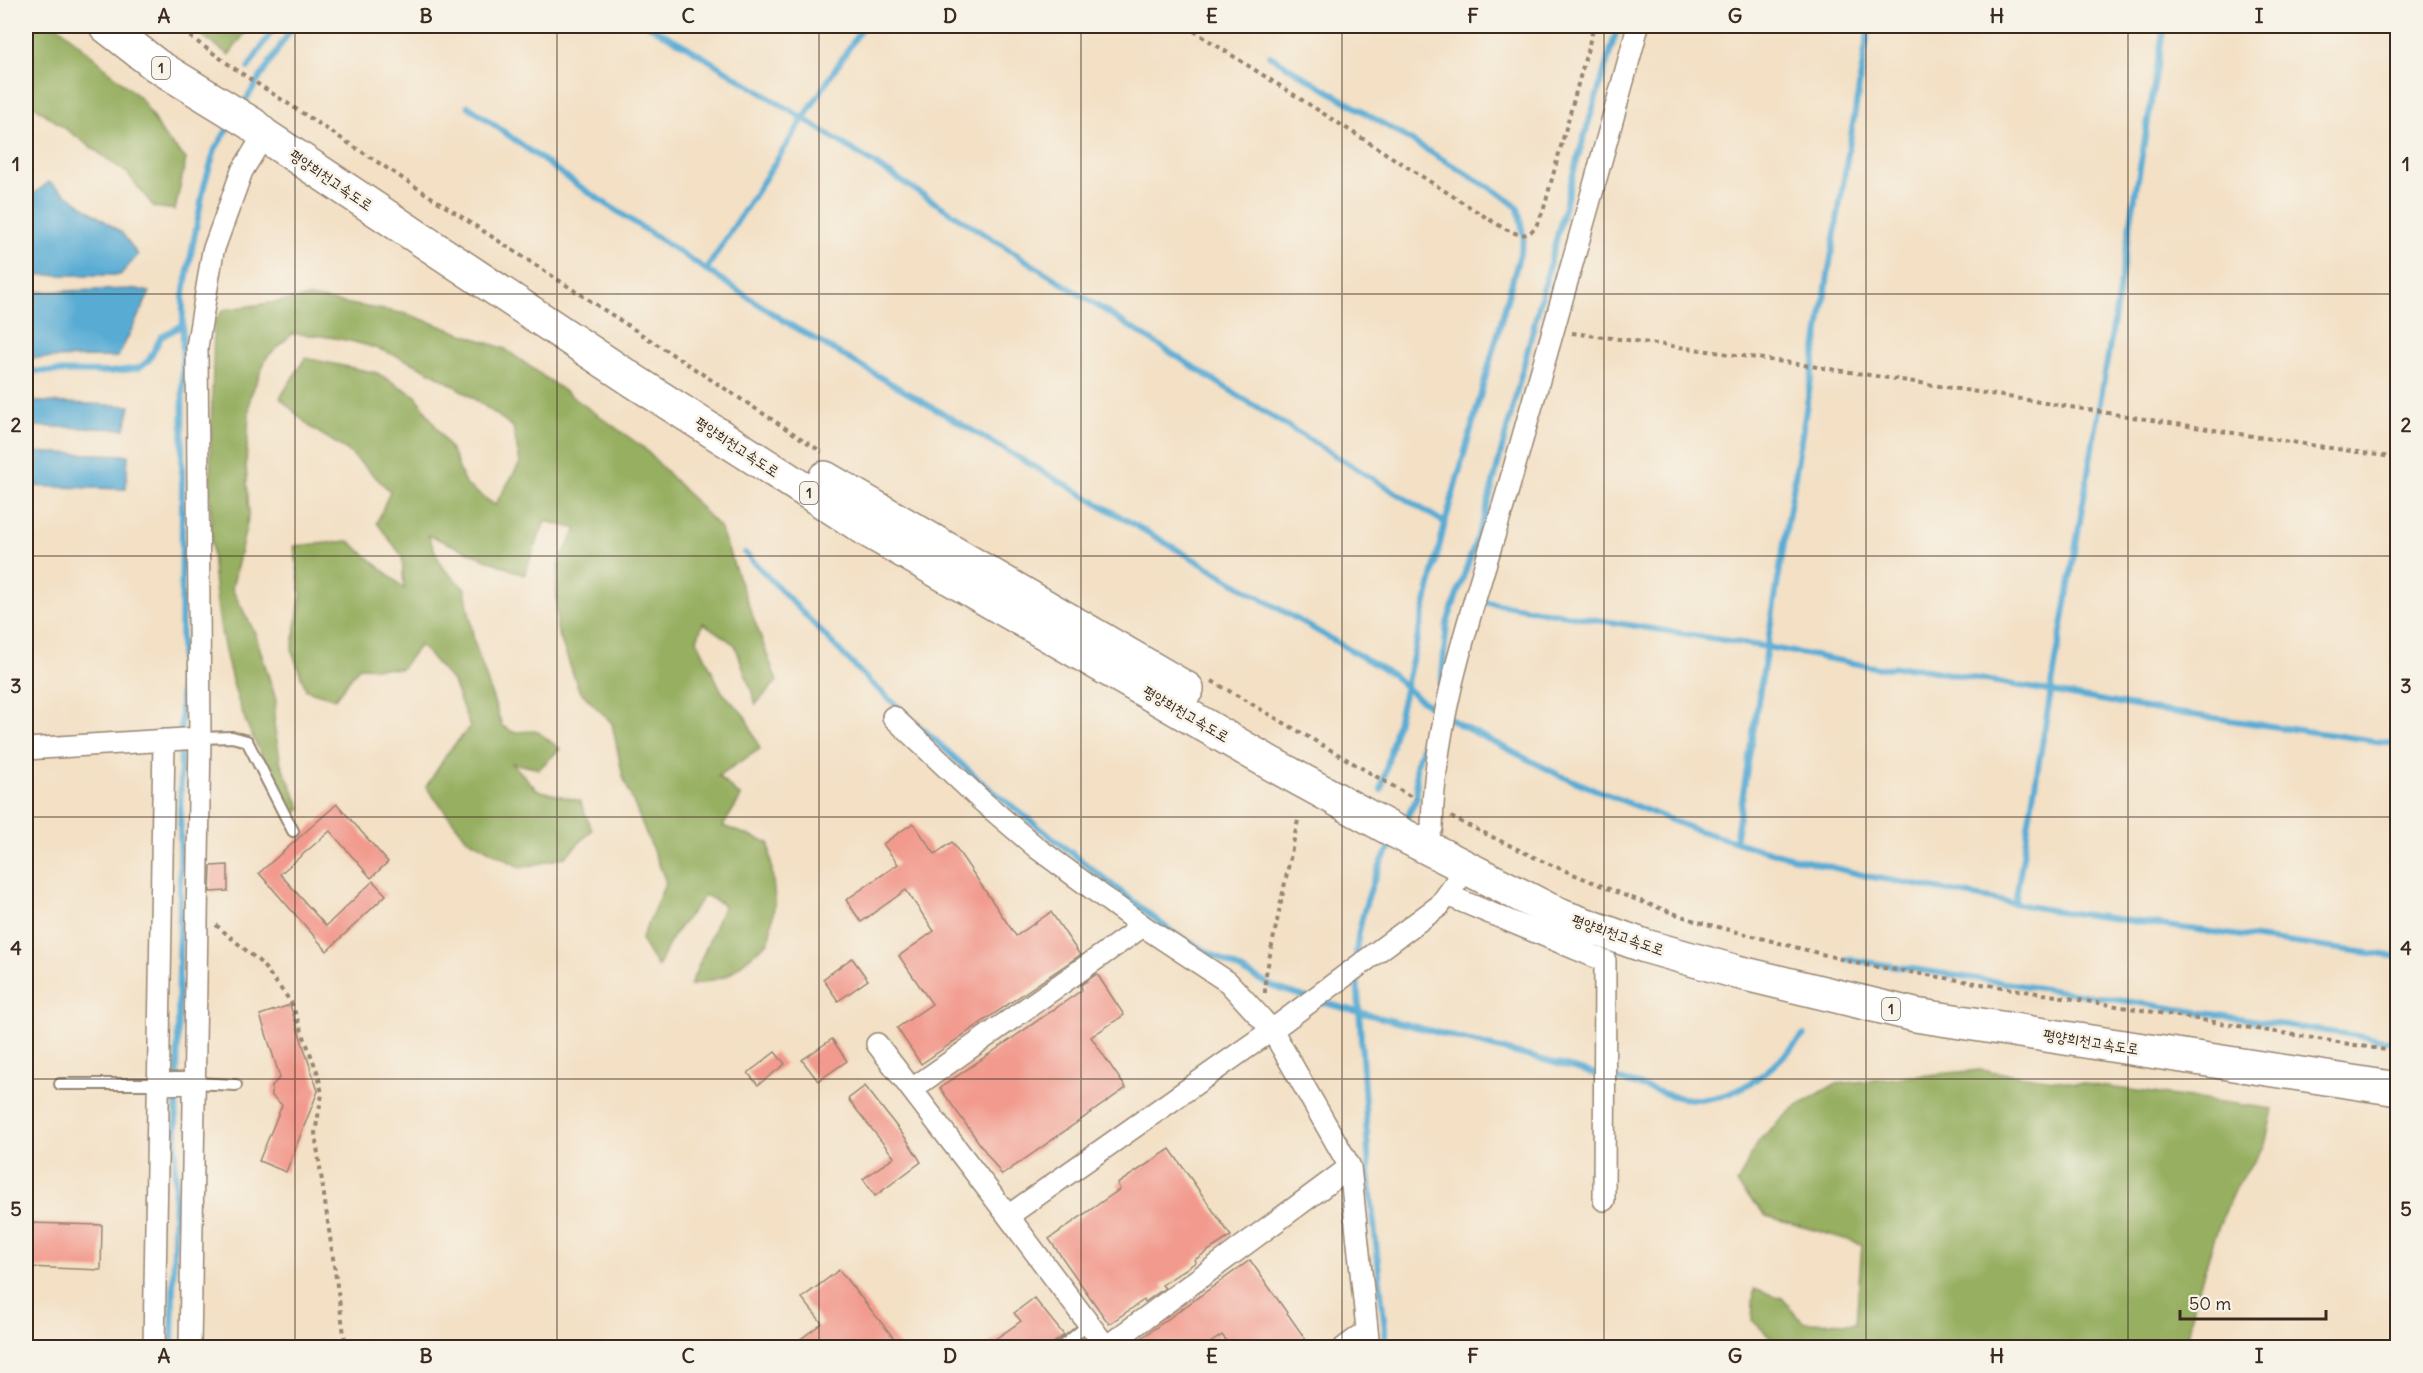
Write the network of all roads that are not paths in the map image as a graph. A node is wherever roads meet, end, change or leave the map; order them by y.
1 (106, 26) edge
2 (142, 26) edge
3 (1638, 26) edge
4 (231, 88) junction
5 (263, 116) junction
6 (893, 717) dead end
7 (200, 738) junction
8 (164, 740) junction
9 (26, 749) edge
10 (1412, 818) junction
11 (293, 831) dead end
12 (1467, 868) junction
13 (1447, 894) junction
14 (1143, 926) junction
15 (1272, 1030) junction
16 (877, 1044) dead end
17 (2397, 1068) edge
18 (194, 1083) junction
19 (60, 1084) dead end
20 (158, 1084) junction
21 (236, 1085) dead end
22 (912, 1089) junction
23 (2397, 1089) edge
24 (1350, 1167) junction
25 (1604, 1200) dead end
26 (1008, 1216) junction
27 (1090, 1323) junction
28 (1368, 1339) edge
29 (154, 1347) edge
30 (190, 1347) edge
31 (1060, 1347) edge
32 (1106, 1347) edge
33 (1344, 1347) edge

1 - 4 highway, 평양희천고속도로 / 1
2 - 4 highway, 평양희천고속도로 / 1
3 - 10 street
4 - 5 highway, 평양희천고속도로 / 1
5 - 7 street
5 - 10 highway, 평양희천고속도로 / 1
6 - 14 street
7 - 8 street
7 - 11 lane
7 - 18 street
8 - 9 street
8 - 20 street
10 - 12 highway, 평양희천고속도로 / 1
10 - 17 highway, 평양희천고속도로 / 1
12 - 13 street
12 - 23 highway, 평양희천고속도로 / 1
13 - 15 street
13 - 25 street
14 - 15 street
14 - 22 street
15 - 24 street
15 - 26 street
16 - 22 street
18 - 20 street
18 - 21 lane
18 - 30 street
19 - 20 lane
20 - 29 street
22 - 26 street
24 - 28 street
24 - 32 street
26 - 27 street
27 - 31 lane
27 - 32 street
28 - 33 street

